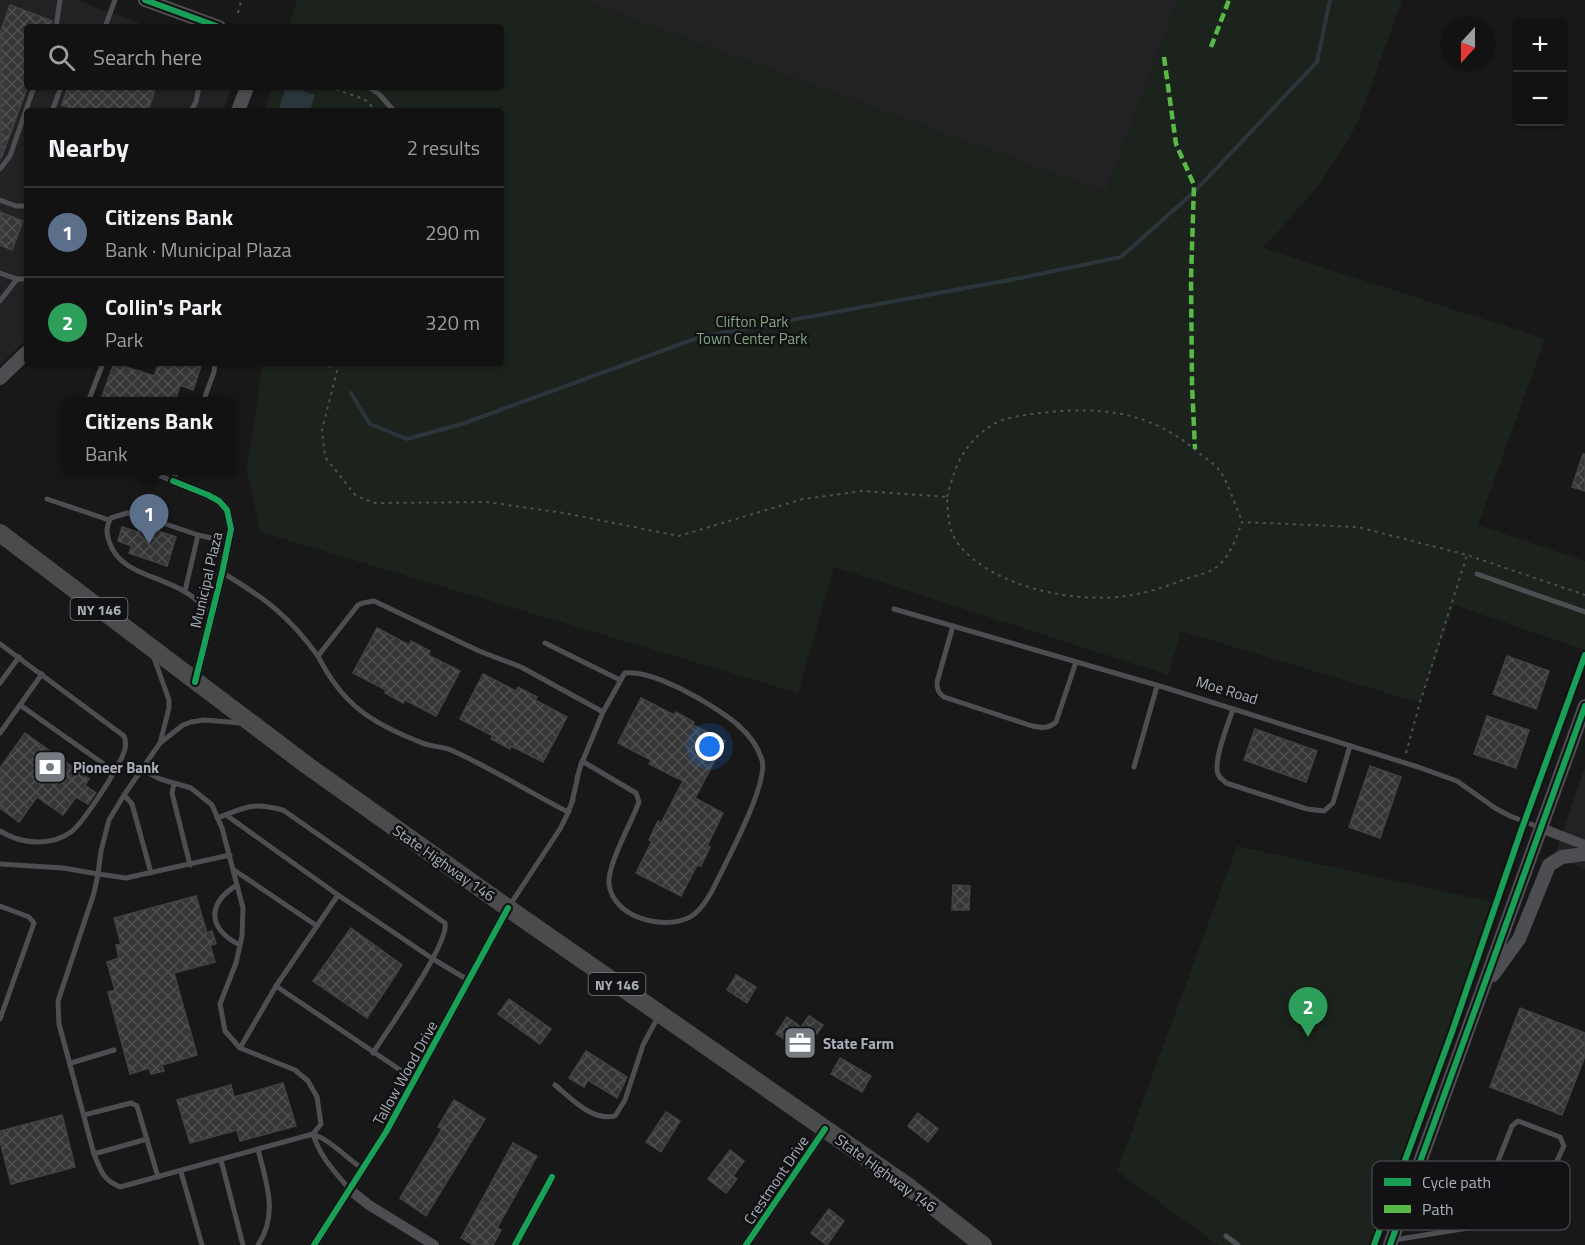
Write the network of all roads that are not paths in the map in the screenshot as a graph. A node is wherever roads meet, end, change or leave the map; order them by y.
1 (60, 0) edge
2 (115, 0) edge
3 (145, 0) edge
4 (56, 24) edge
5 (106, 24) edge
6 (211, 24) edge
7 (33, 90) edge
8 (60, 90) edge
9 (198, 90) edge
10 (246, 90) edge
11 (373, 90) edge
12 (27, 108) edge
13 (53, 108) edge
14 (193, 108) edge
15 (239, 108) edge
16 (391, 108) edge
17 (24, 116) edge
18 (0, 169) edge
19 (0, 200) edge
20 (24, 206) edge
21 (0, 273) edge
22 (17, 279) junction
23 (24, 279) edge
24 (0, 301) edge
25 (24, 355) edge
26 (102, 366) edge
27 (215, 366) edge
28 (0, 378) edge
29 (90, 397) edge
30 (205, 397) edge
31 (175, 476) edge
32 (47, 499) dead end
33 (109, 520) junction
34 (0, 533) edge
35 (198, 536) junction
36 (228, 542) junction
37 (222, 573) junction
38 (1477, 574) dead end
39 (185, 591) junction
40 (894, 609) dead end
41 (1585, 612) edge
42 (211, 613) junction
43 (953, 626) junction
44 (545, 643) dead end
45 (0, 644) edge
46 (150, 648) junction
47 (318, 656) junction
48 (19, 657) junction
49 (1076, 662) junction
50 (42, 674) junction
51 (620, 680) junction
52 (195, 682) junction
53 (0, 683) edge
54 (1157, 686) junction
55 (20, 705) junction
56 (1585, 706) edge
57 (1233, 709) junction
58 (603, 712) junction
59 (250, 723) junction
60 (0, 733) edge
61 (160, 743) junction
62 (1350, 746) junction
63 (582, 761) junction
64 (1134, 766) dead end
65 (143, 770) junction
66 (115, 772) junction
67 (174, 784) junction
68 (124, 795) junction
69 (568, 812) junction
70 (225, 815) junction
71 (217, 818) junction
72 (1541, 828) junction
73 (0, 831) edge
74 (1585, 845) edge
75 (230, 855) junction
76 (1585, 855) edge
77 (0, 864) edge
78 (190, 865) junction
79 (233, 870) junction
80 (151, 873) junction
81 (98, 874) junction
82 (237, 885) junction
83 (338, 895) junction
84 (0, 906) edge
85 (508, 908) junction
86 (317, 926) junction
87 (240, 945) junction
88 (433, 959) junction
89 (469, 981) junction
90 (276, 986) junction
91 (1484, 987) junction
92 (660, 1014) junction
93 (0, 1019) edge
94 (240, 1048) junction
95 (114, 1050) dead end
96 (373, 1053) junction
97 (71, 1063) junction
98 (415, 1080) junction
99 (555, 1085) dead end
100 (84, 1116) junction
101 (825, 1129) junction
102 (313, 1134) junction
103 (147, 1139) junction
104 (258, 1149) junction
105 (94, 1154) junction
106 (221, 1160) junction
107 (1421, 1161) edge
108 (1498, 1161) edge
109 (1557, 1161) edge
110 (363, 1169) junction
111 (181, 1172) junction
112 (158, 1177) junction
113 (552, 1177) dead end
114 (350, 1190) junction
115 (1457, 1230) edge
116 (1226, 1236) dead end
117 (1391, 1243) edge
118 (202, 1245) edge
119 (243, 1245) edge
120 (258, 1245) edge
121 (314, 1245) edge
122 (434, 1245) edge
123 (515, 1245) edge
124 (746, 1245) edge
125 (983, 1245) edge
126 (1238, 1245) edge

1 - 4 lane
2 - 5 lane
3 - 6 street
7 - 12 lane
8 - 13 lane
9 - 14 lane
10 - 15 street
11 - 16 lane
17 - 18 lane
19 - 20 lane
21 - 22 lane
22 - 23 lane
22 - 24 lane
25 - 28 street
26 - 29 lane
27 - 30 lane
31 - 36 street, Municipal Plaza
32 - 33 lane
33 - 35 lane
33 - 39 lane
34 - 46 main road, State Highway 146 / NY 146
35 - 36 lane
35 - 39 lane
36 - 37 street, Municipal Plaza
37 - 42 street, Municipal Plaza
37 - 47 lane
38 - 41 lane
39 - 42 lane
40 - 43 lane, Moe Road
42 - 52 street, Municipal Plaza
43 - 49 lane, Moe Road
43 - 49 lane
44 - 51 lane
45 - 48 lane
46 - 52 main road, State Highway 146 / NY 146
46 - 61 lane
47 - 58 lane
47 - 69 lane
48 - 50 lane
48 - 53 lane
49 - 54 lane, Moe Road
50 - 55 lane
50 - 66 lane
51 - 58 lane
51 - 63 lane
52 - 59 main road, State Highway 146 / NY 146
54 - 57 lane, Moe Road
54 - 64 lane
55 - 60 lane
55 - 66 lane
56 - 72 street
57 - 62 lane, Moe Road
57 - 62 lane
58 - 63 lane
59 - 61 lane
59 - 85 main road, State Highway 146 / NY 146
61 - 65 lane
62 - 72 lane, Moe Road
63 - 69 lane
65 - 67 lane
65 - 68 lane
66 - 73 lane
67 - 71 lane
67 - 78 lane
68 - 80 lane
68 - 81 lane
69 - 85 lane
70 - 71 lane
70 - 83 lane
70 - 88 lane
71 - 75 lane
72 - 74 street
72 - 91 street
75 - 78 lane
75 - 79 lane
76 - 91 street
77 - 81 lane
78 - 80 lane
79 - 82 lane
79 - 86 lane
80 - 81 lane
81 - 97 lane
82 - 87 lane
82 - 87 lane
83 - 86 lane
83 - 88 lane
84 - 93 lane
85 - 89 street, Tallow Wood Drive
85 - 92 main road, State Highway 146 / NY 146
86 - 90 lane
87 - 94 lane
88 - 89 lane
88 - 96 lane
89 - 98 street, Tallow Wood Drive
90 - 94 lane
90 - 96 lane
91 - 107 street
92 - 99 lane
92 - 101 main road, State Highway 146 / NY 146
94 - 102 lane
95 - 97 lane
96 - 98 lane
97 - 100 lane
98 - 110 street, Tallow Wood Drive
100 - 103 lane
100 - 105 lane
101 - 124 street, Crestmont Drive
101 - 125 main road, State Highway 146 / NY 146
102 - 104 lane
102 - 110 lane
102 - 114 lane
103 - 105 lane
103 - 112 lane
104 - 106 lane
104 - 120 lane
105 - 112 lane
106 - 111 lane
106 - 119 lane
108 - 109 lane
110 - 114 street, Tallow Wood Drive
111 - 112 lane
111 - 118 lane
113 - 123 street
114 - 121 street, Tallow Wood Drive
114 - 122 street
115 - 117 lane
116 - 126 lane

